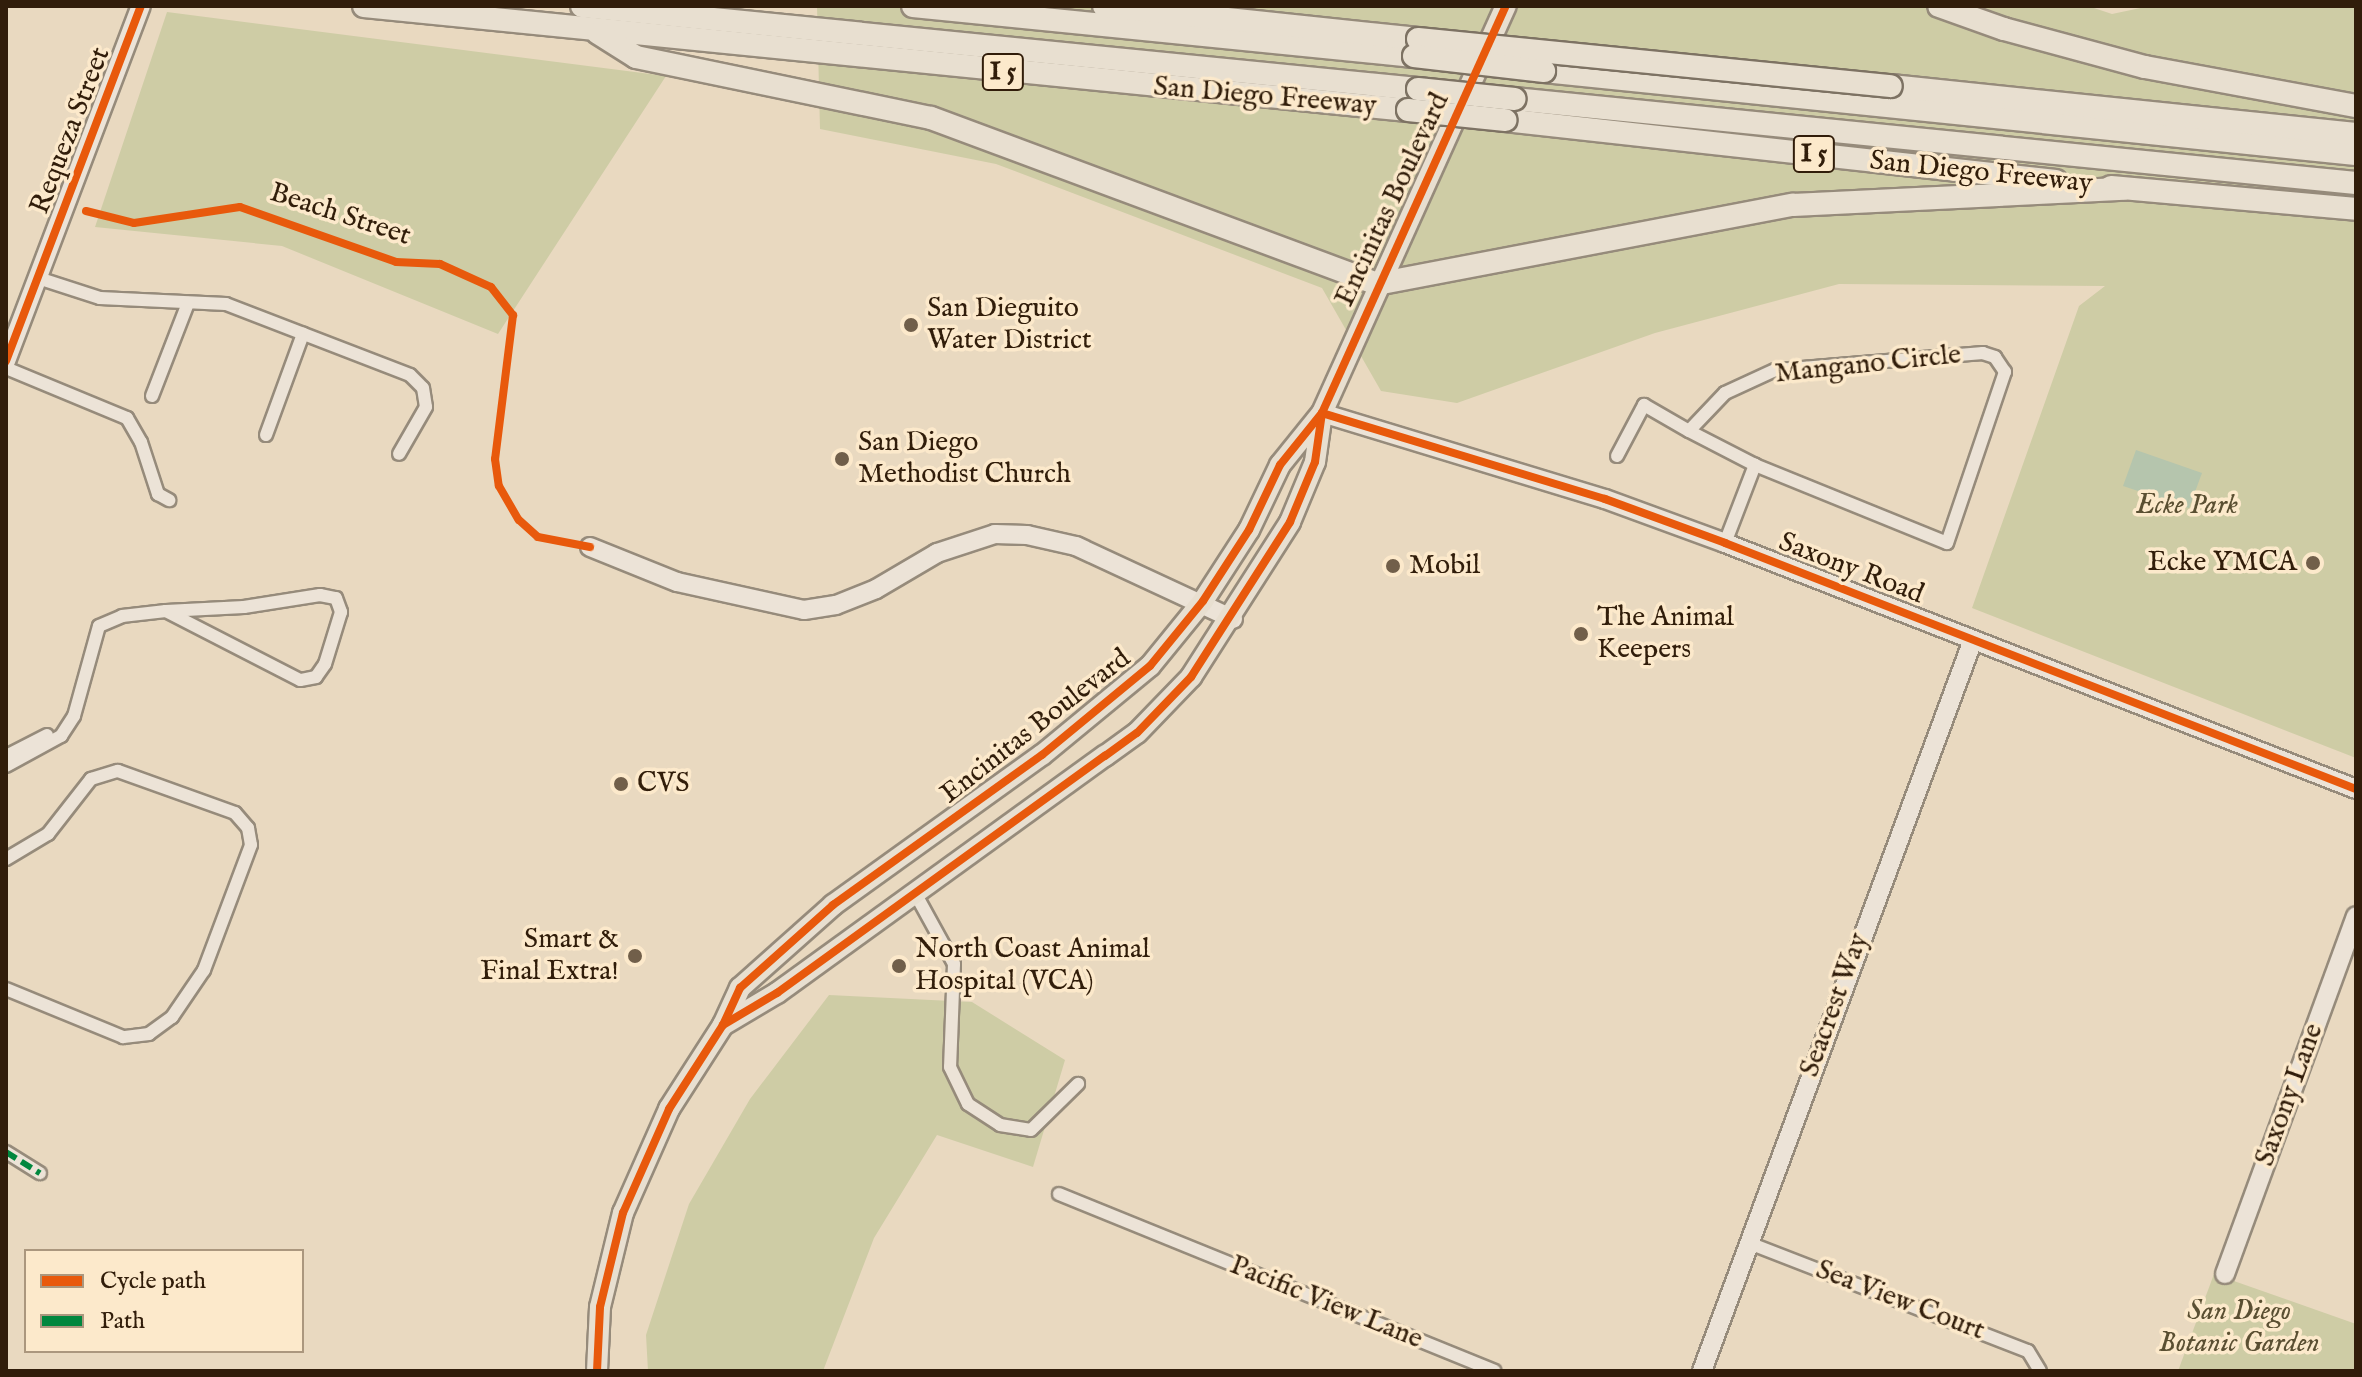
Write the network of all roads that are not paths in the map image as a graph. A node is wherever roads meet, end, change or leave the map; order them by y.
1 (141, 6) edge
2 (364, 6) edge
3 (582, 6) edge
4 (913, 6) edge
5 (1104, 6) edge
6 (1506, 6) edge
7 (1939, 6) edge
8 (598, 33) junction
9 (1416, 47) junction
10 (2356, 106) edge
11 (2356, 134) edge
12 (2356, 154) edge
13 (2356, 183) edge
14 (2124, 189) junction
15 (2356, 209) edge
16 (38, 278) junction
17 (1377, 284) junction
18 (188, 303) junction
19 (303, 334) junction
20 (6, 361) edge
21 (6, 368) edge
22 (152, 396) dead end
23 (1322, 413) junction
24 (1689, 431) junction
25 (266, 435) dead end
26 (399, 454) dead end
27 (1617, 456) dead end
28 (1755, 465) junction
29 (169, 500) dead end
30 (1725, 543) junction
31 (590, 547) dead end
32 (1203, 601) junction
33 (166, 611) junction
34 (1233, 619) junction
35 (1973, 640) junction
36 (68, 725) junction
37 (6, 756) edge
38 (6, 766) edge
39 (2356, 789) edge
40 (6, 859) edge
41 (915, 893) junction
42 (2356, 916) edge
43 (6, 989) edge
44 (723, 1025) junction
45 (1078, 1084) dead end
46 (6, 1152) edge
47 (40, 1173) dead end
48 (1059, 1194) dead end
49 (1749, 1243) junction
50 (2225, 1274) dead end
51 (597, 1371) edge
52 (1494, 1371) edge
53 (1702, 1371) edge
54 (2040, 1371) edge

1 - 16 street, Requeza Street
2 - 8 highway, San Diego Freeway / I 5
3 - 13 highway, bridge
4 - 9 highway
5 - 9 highway
6 - 17 main road, Encinitas Boulevard
7 - 10 highway
8 - 14 highway, San Diego Freeway / I 5, bridge
8 - 17 highway
9 - 11 highway, bridge
9 - 12 highway, bridge
14 - 15 highway, San Diego Freeway / I 5
14 - 17 highway
16 - 18 street
16 - 20 street, Requeza Street
17 - 23 main road, Encinitas Boulevard
18 - 19 street
18 - 22 street
19 - 25 street
19 - 26 street
21 - 29 street
23 - 30 street, Saxony Road
23 - 32 main road, Encinitas Boulevard
23 - 34 main road, Encinitas Boulevard
24 - 27 street, Mangano Circle
24 - 28 street, Mangano Circle
24 - 28 street, Mangano Circle
28 - 30 street
30 - 35 street, Saxony Road
31 - 32 street
32 - 34 street
32 - 44 main road, Encinitas Boulevard
33 - 33 street
33 - 36 street
34 - 41 main road, Encinitas Boulevard
35 - 39 street, Saxony Road
35 - 49 street, Seacrest Way
36 - 37 street
36 - 38 street
40 - 43 street
41 - 44 main road, Encinitas Boulevard
41 - 45 street
42 - 50 street, Saxony Lane
44 - 51 main road, Encinitas Boulevard
46 - 47 street
48 - 52 street, Pacific View Lane
49 - 53 street, Seacrest Way
49 - 54 street, Sea View Court

